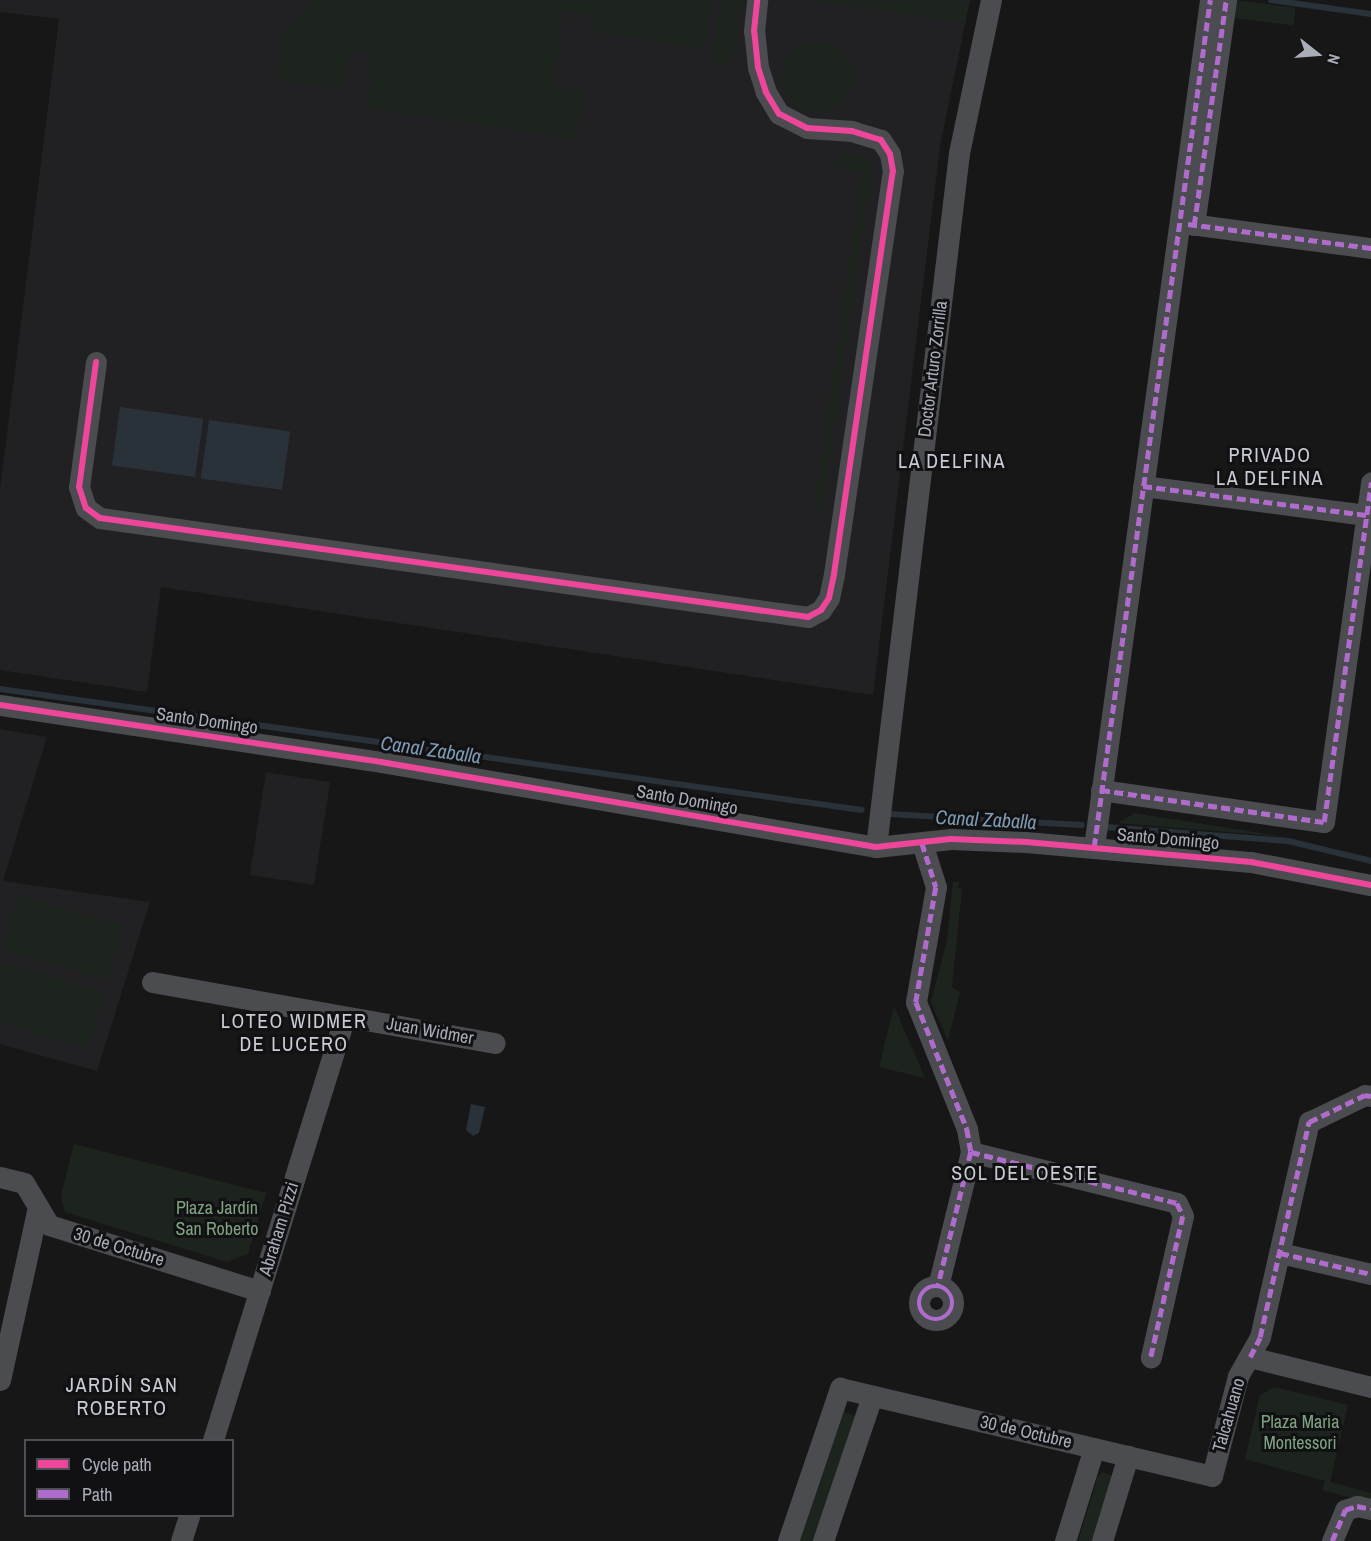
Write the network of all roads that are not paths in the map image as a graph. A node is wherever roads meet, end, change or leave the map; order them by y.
1 (757, 0) edge
2 (991, 0) edge
3 (1210, 0) edge
4 (1226, 0) edge
5 (1187, 224) junction
6 (1371, 248) edge
7 (96, 362) dead end
8 (1371, 482) edge
9 (1143, 486) junction
10 (1366, 515) junction
11 (0, 705) edge
12 (1101, 790) junction
13 (922, 843) junction
14 (876, 847) junction
15 (1094, 847) junction
16 (1371, 885) edge
17 (152, 982) dead end
18 (345, 1017) junction
19 (495, 1043) dead end
20 (1371, 1096) edge
21 (971, 1152) junction
22 (0, 1177) edge
23 (38, 1207) junction
24 (1280, 1253) junction
25 (1371, 1274) edge
26 (938, 1286) dead end
27 (260, 1291) junction
28 (1151, 1357) dead end
29 (1250, 1357) junction
30 (0, 1380) edge
31 (1371, 1387) edge
32 (872, 1396) junction
33 (213, 1439) edge
34 (1094, 1448) junction
35 (1128, 1456) junction
36 (1212, 1476) joint
37 (1371, 1509) edge
38 (188, 1517) edge
39 (181, 1541) edge
40 (788, 1541) edge
41 (823, 1541) edge
42 (1065, 1541) edge
43 (1102, 1541) edge
44 (1332, 1541) edge

1 - 7 street
2 - 14 street, Doctor Arturo Zorrilla
3 - 5 street
4 - 5 street
5 - 6 street
5 - 9 street
8 - 10 street
9 - 10 street
9 - 12 street
10 - 12 street
11 - 14 street, Santo Domingo
12 - 15 street
13 - 14 street, Santo Domingo
13 - 15 street, Santo Domingo
13 - 21 street
15 - 16 street, Santo Domingo
17 - 18 street, Juan Widmer
18 - 19 street, Juan Widmer
18 - 27 street, Abraham Pizzi
20 - 24 street, Talcahuano
21 - 26 street
21 - 28 street
22 - 23 street, 30 de Octubre
23 - 27 street, 30 de Octubre
23 - 30 street
24 - 25 street
24 - 29 street, Talcahuano
27 - 33 street, Abraham Pizzi
29 - 31 street
29 - 36 street, Talcahuano
32 - 34 street, 30 de Octubre
32 - 40 street, 30 de Octubre
32 - 41 street
34 - 35 street, 30 de Octubre
34 - 42 street
35 - 36 street, 30 de Octubre
35 - 43 street
37 - 44 street
38 - 39 street

